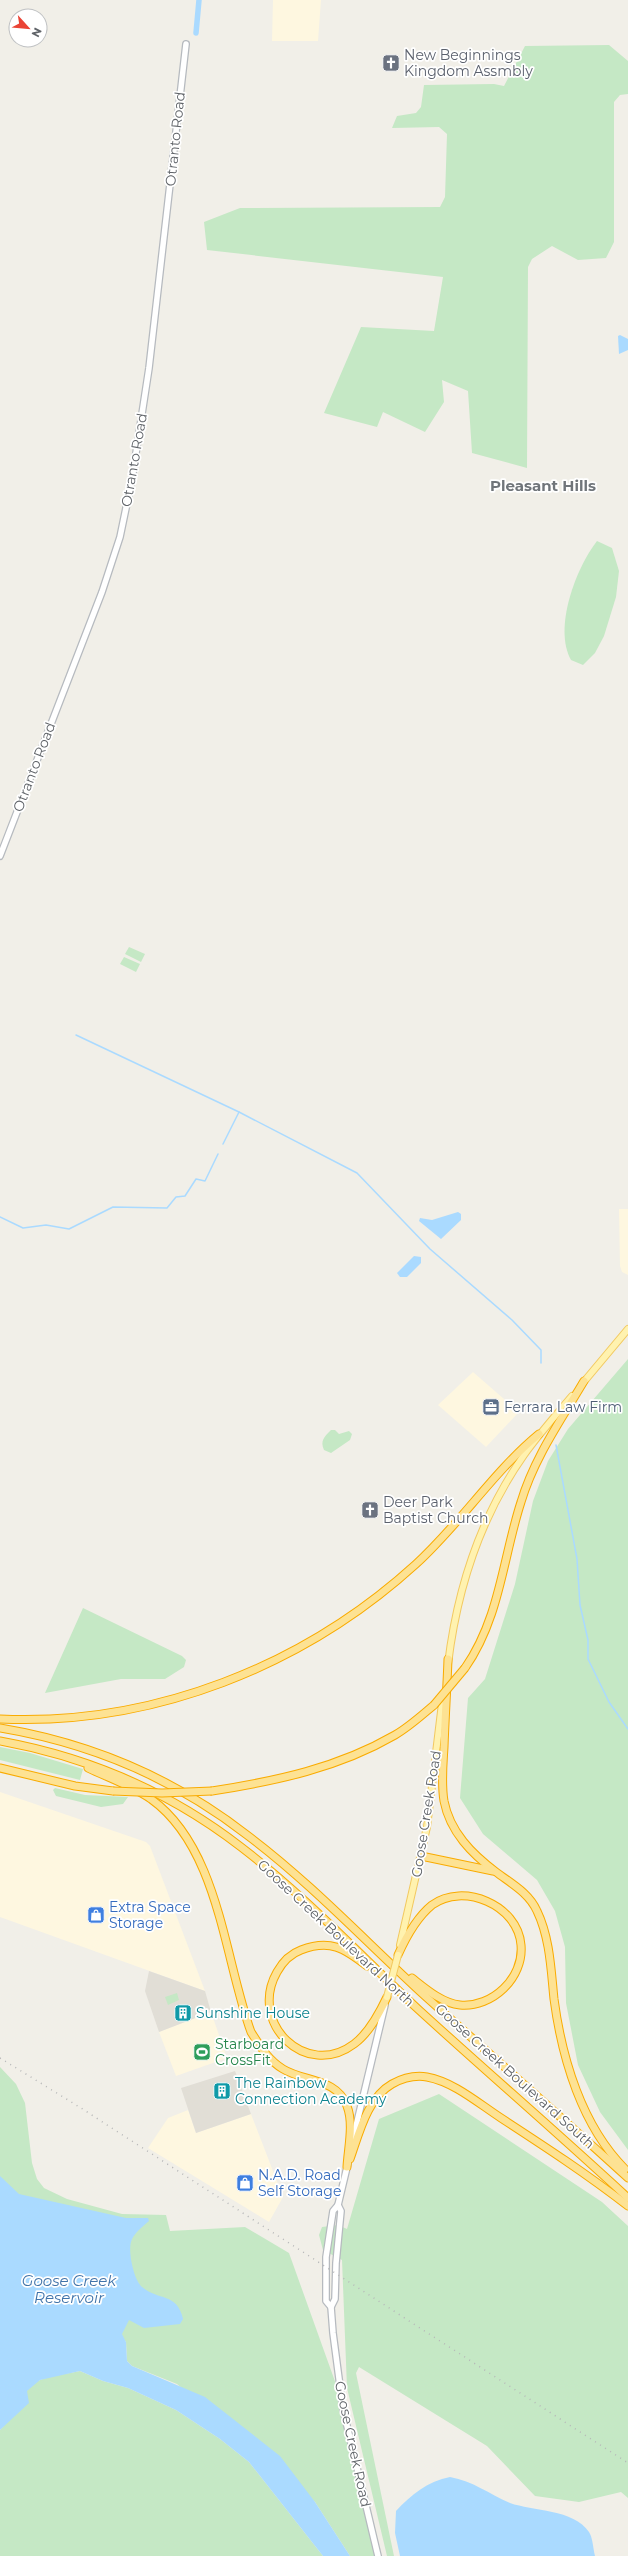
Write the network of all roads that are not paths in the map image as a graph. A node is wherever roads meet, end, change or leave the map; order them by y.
1 (186, 44) dead end
2 (0, 856) edge
3 (628, 1329) edge
4 (584, 1381) junction
5 (540, 1434) junction
6 (448, 1659) junction
7 (0, 1719) edge
8 (0, 1728) edge
9 (0, 1741) edge
10 (44, 1751) junction
11 (0, 1768) edge
12 (421, 1856) junction
13 (497, 1872) junction
14 (375, 1949) junction
15 (398, 1955) junction
16 (387, 1997) junction
17 (419, 2010) junction
18 (347, 2167) junction
19 (628, 2172) edge
20 (628, 2178) edge
21 (628, 2198) edge
22 (338, 2205) junction
23 (628, 2206) edge
24 (331, 2307) junction
25 (378, 2556) edge

1 - 2 street, Otranto Road
3 - 4 main road, Goose Creek Road
4 - 5 main road, Goose Creek Road
4 - 11 highway, bridge
5 - 6 main road, Goose Creek Road
5 - 7 highway
6 - 12 main road, Goose Creek Road
6 - 13 highway
8 - 14 highway, Goose Creek Boulevard South
9 - 10 highway, Goose Creek Boulevard North
10 - 17 highway, Goose Creek Boulevard North
10 - 18 highway
12 - 13 highway
12 - 15 main road, Goose Creek Road
13 - 19 highway
14 - 15 highway
14 - 20 highway, Goose Creek Boulevard South
15 - 16 main road, Goose Creek Road, bridge
16 - 17 highway
16 - 18 street, Goose Creek Road
17 - 21 highway, Goose Creek Boulevard North
18 - 22 street, Goose Creek Road
18 - 23 highway
22 - 24 street, Goose Creek Road
22 - 24 street, Goose Creek Road
24 - 25 street, Goose Creek Road

